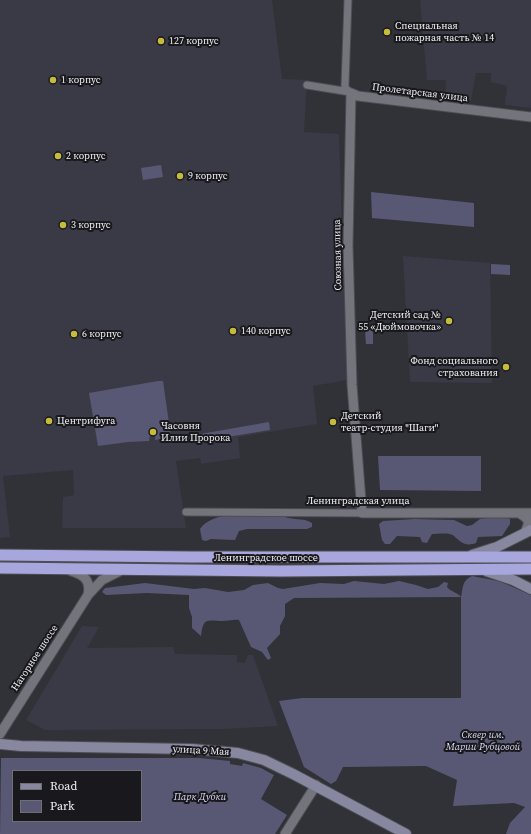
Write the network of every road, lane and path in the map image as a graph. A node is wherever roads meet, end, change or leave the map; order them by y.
1 (348, 0) edge
2 (307, 85) dead end
3 (350, 92) junction
4 (531, 117) edge
5 (186, 512) dead end
6 (362, 513) junction
7 (517, 513) junction
8 (531, 513) edge
9 (528, 532) edge
10 (0, 555) edge
11 (465, 557) junction
12 (531, 557) edge
13 (0, 568) edge
14 (56, 568) junction
15 (124, 569) junction
16 (478, 569) junction
17 (531, 570) edge
18 (531, 588) edge
19 (88, 595) junction
20 (0, 734) edge
21 (0, 744) edge
22 (316, 785) junction
23 (285, 834) edge
24 (406, 834) edge

1 - 3 street, Союзная улица
2 - 3 street, Пролетарская улица
3 - 4 street, Пролетарская улица
3 - 6 street, Союзная улица
5 - 6 street, Ленинградская улица
6 - 7 street, Ленинградская улица
7 - 8 street, Ленинградская улица
7 - 9 street
9 - 11 main road
10 - 11 highway, Ленинградское шоссе
11 - 12 highway, Ленинградское шоссе
13 - 14 highway, Ленинградское шоссе
14 - 15 highway, Ленинградское шоссе
14 - 19 street
15 - 16 highway, Ленинградское шоссе
15 - 19 street, Нагорное шоссе
16 - 17 highway, Ленинградское шоссе
16 - 18 main road
19 - 20 street, Нагорное шоссе
21 - 22 main road, улица 9 Мая
22 - 23 street
22 - 24 main road, улица 9 Мая

